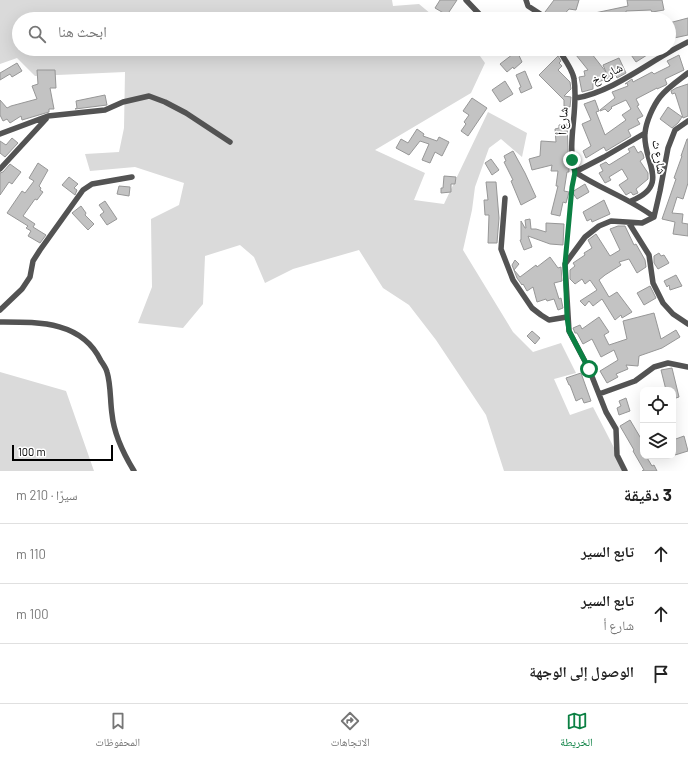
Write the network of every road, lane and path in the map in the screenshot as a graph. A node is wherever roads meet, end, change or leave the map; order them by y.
1 (466, 0) edge
2 (526, 0) edge
3 (477, 12) edge
4 (537, 12) edge
5 (688, 42) edge
6 (676, 47) edge
7 (562, 56) edge
8 (661, 56) edge
9 (688, 73) edge
10 (576, 98) junction
11 (48, 116) junction
12 (688, 121) edge
13 (645, 133) junction
14 (0, 134) edge
15 (230, 142) dead end
16 (0, 169) edge
17 (575, 172) junction
18 (132, 177) dead end
19 (505, 198) dead end
20 (631, 201) junction
21 (654, 217) junction
22 (628, 222) junction
23 (565, 264) junction
24 (0, 310) edge
25 (567, 317) junction
26 (0, 322) edge
27 (688, 324) edge
28 (688, 367) edge
29 (599, 394) junction
30 (134, 471) edge
31 (625, 471) edge

1 - 3 street
2 - 4 street
5 - 6 street, شارع خ
7 - 10 street, شارع أ
8 - 10 street, شارع خ
9 - 13 street, شارع ث
10 - 17 street, شارع أ
11 - 14 street
11 - 15 street
11 - 16 street
12 - 21 street
13 - 17 street
13 - 20 street, شارع ث
17 - 20 street
17 - 23 path
18 - 24 street
19 - 25 street
20 - 21 street
21 - 22 street
22 - 23 street
22 - 27 street
23 - 25 street
25 - 29 street
26 - 30 street
28 - 29 street
29 - 31 street

